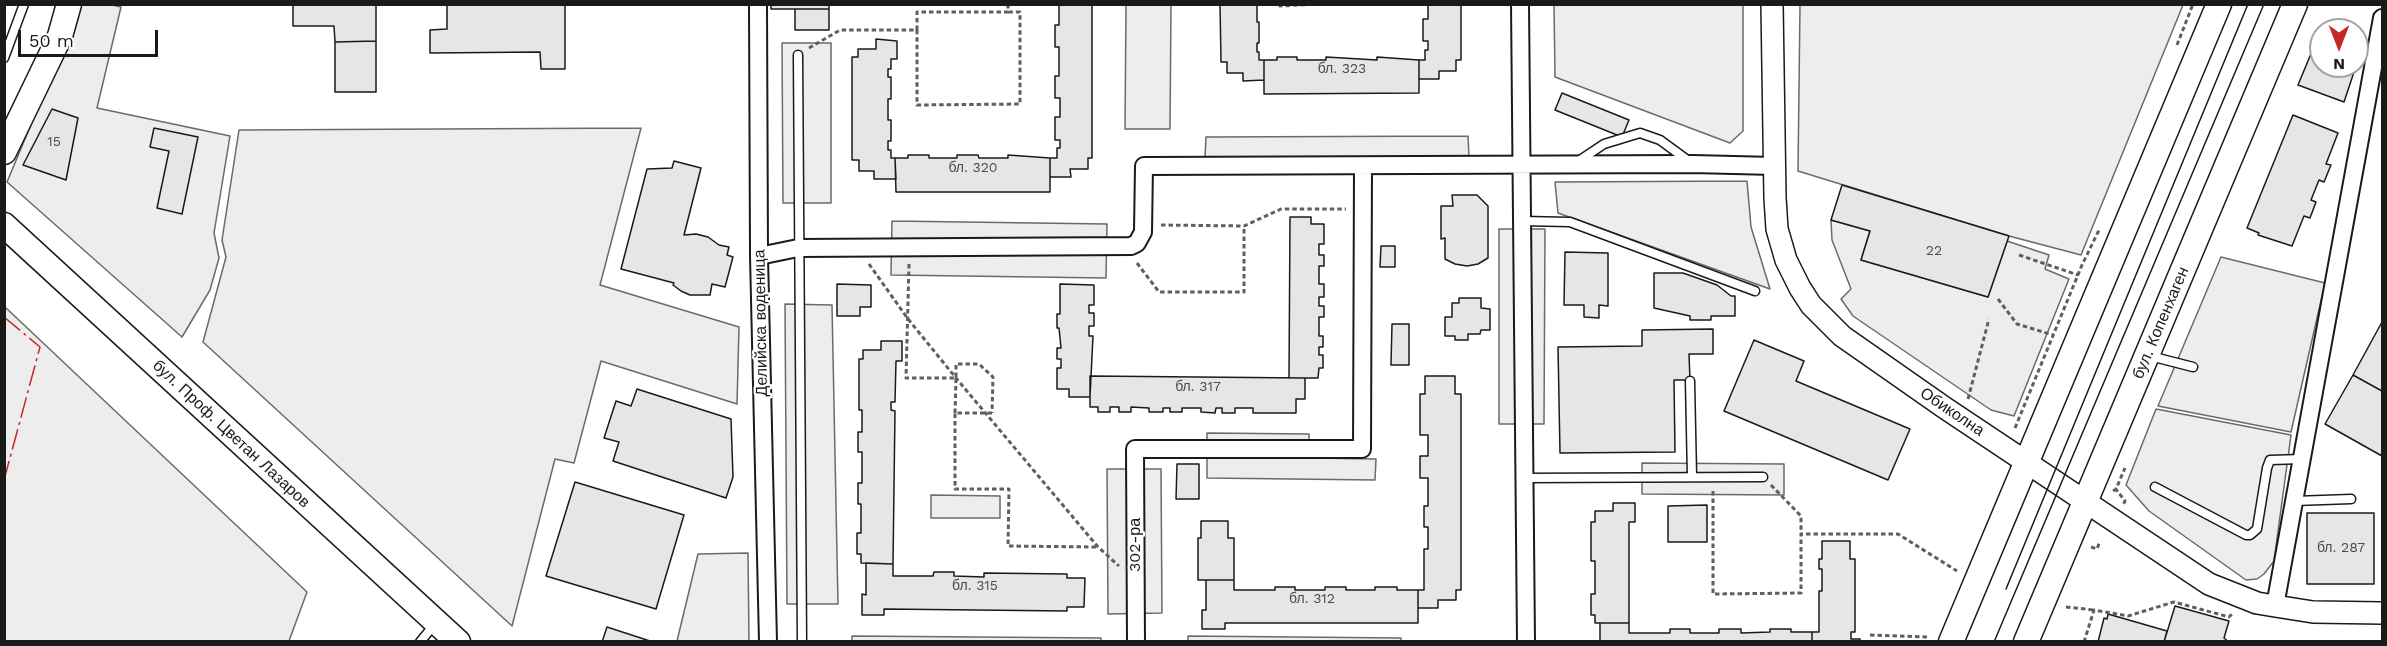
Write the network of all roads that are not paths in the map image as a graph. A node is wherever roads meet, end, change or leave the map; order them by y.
1 (24, 4) edge
2 (69, 4) edge
3 (758, 4) edge
4 (1520, 4) edge
5 (1772, 4) edge
6 (2219, 4) edge
7 (2295, 4) edge
8 (2382, 18) edge
9 (798, 55) road end
10 (4, 58) edge
11 (4, 152) edge
12 (1692, 164) junction
13 (1521, 165) junction
14 (1573, 165) junction
15 (1363, 166) junction
16 (1775, 166) junction
17 (1521, 221) junction
18 (4, 225) edge
19 (798, 248) junction
20 (759, 256) junction
21 (1755, 291) dead end
22 (2147, 355) junction
23 (2193, 367) dead end
24 (1690, 381) dead end
25 (2302, 459) junction
26 (2026, 462) junction
27 (1692, 477) junction
28 (1763, 477) road end
29 (1524, 478) junction
30 (2155, 487) dead end
31 (2351, 500) dead end
32 (2294, 501) junction
33 (2085, 502) junction
34 (2275, 606) junction
35 (2382, 613) edge
36 (447, 635) edge
37 (1941, 639) edge
38 (420, 642) edge
39 (768, 642) edge
40 (802, 642) edge
41 (1136, 642) edge
42 (1526, 642) edge
43 (2026, 642) edge

1 - 10 lane
2 - 11 main road
3 - 20 street, Делийска воденица
4 - 13 street
5 - 16 street, Обиколна
6 - 26 main road
7 - 22 main road, бул. Копенхаген
8 - 25 street
9 - 19 lane
12 - 14 street
12 - 14 lane
12 - 16 street
13 - 14 street
13 - 15 street
13 - 17 street
15 - 19 street
15 - 41 street, 302-ра
16 - 26 street, Обиколна
17 - 21 lane
17 - 29 street
18 - 36 main road, бул. Проф. Цветан Лазаров
19 - 20 street
19 - 40 lane
20 - 39 street, Делийска воденица
22 - 23 lane
22 - 33 main road, бул. Копенхаген
24 - 27 lane
25 - 30 lane
25 - 32 street
26 - 33 street, Обиколна
26 - 37 main road
27 - 28 lane
27 - 29 lane
29 - 42 street
31 - 32 lane
32 - 34 street
33 - 34 street, Обиколна
33 - 43 main road, бул. Копенхаген
34 - 35 street, Обиколна
36 - 38 lane

